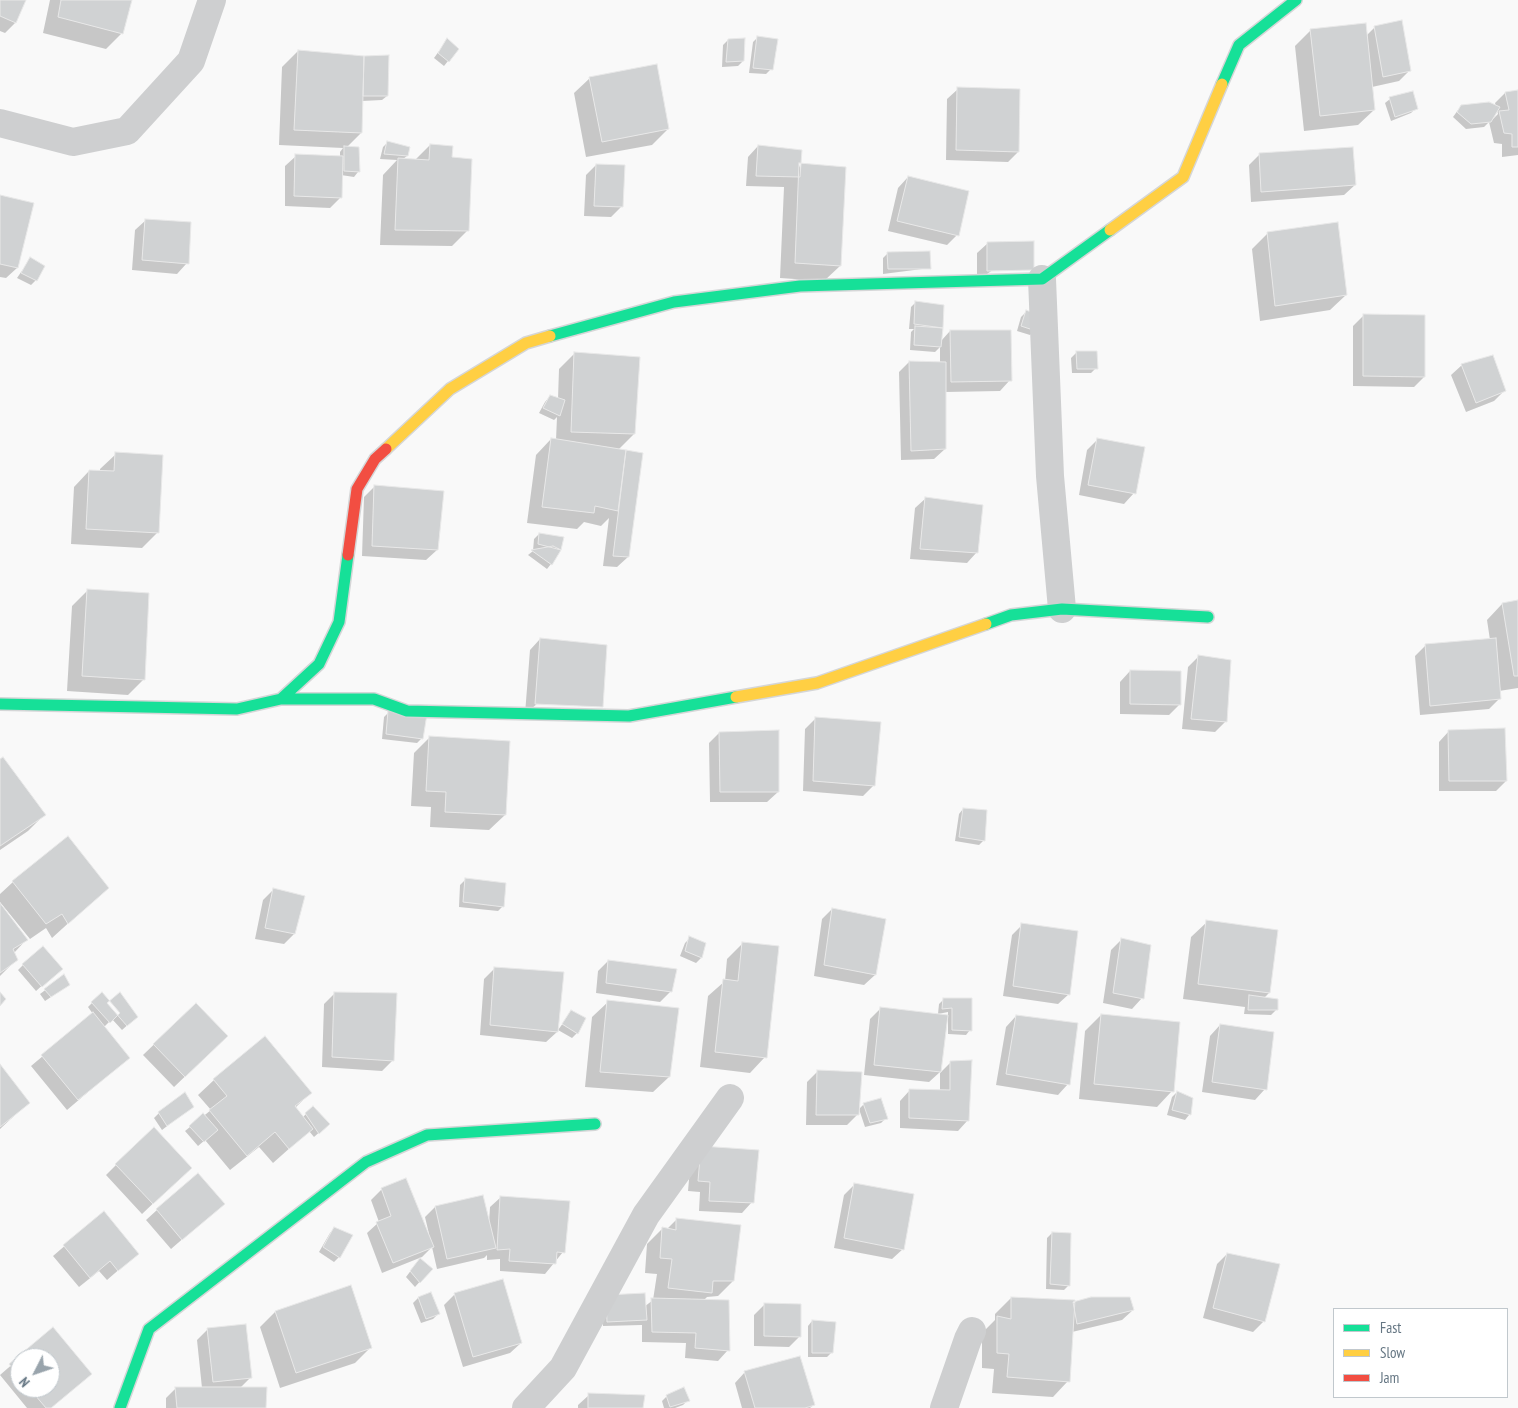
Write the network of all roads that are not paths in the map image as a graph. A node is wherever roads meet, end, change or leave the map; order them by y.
1 (212, 0) edge
2 (1296, 0) edge
3 (0, 123) edge
4 (1042, 278) junction
5 (1062, 608) junction
6 (1208, 617) dead end
7 (281, 699) junction
8 (0, 704) edge
9 (730, 1098) dead end
10 (595, 1124) dead end
11 (972, 1331) dead end
12 (120, 1408) edge
13 (526, 1408) edge
14 (944, 1408) edge

1 - 3 street
2 - 4 street
4 - 5 street
4 - 7 street
5 - 6 street
5 - 7 street
7 - 8 street
9 - 13 street
10 - 12 street
11 - 14 street

